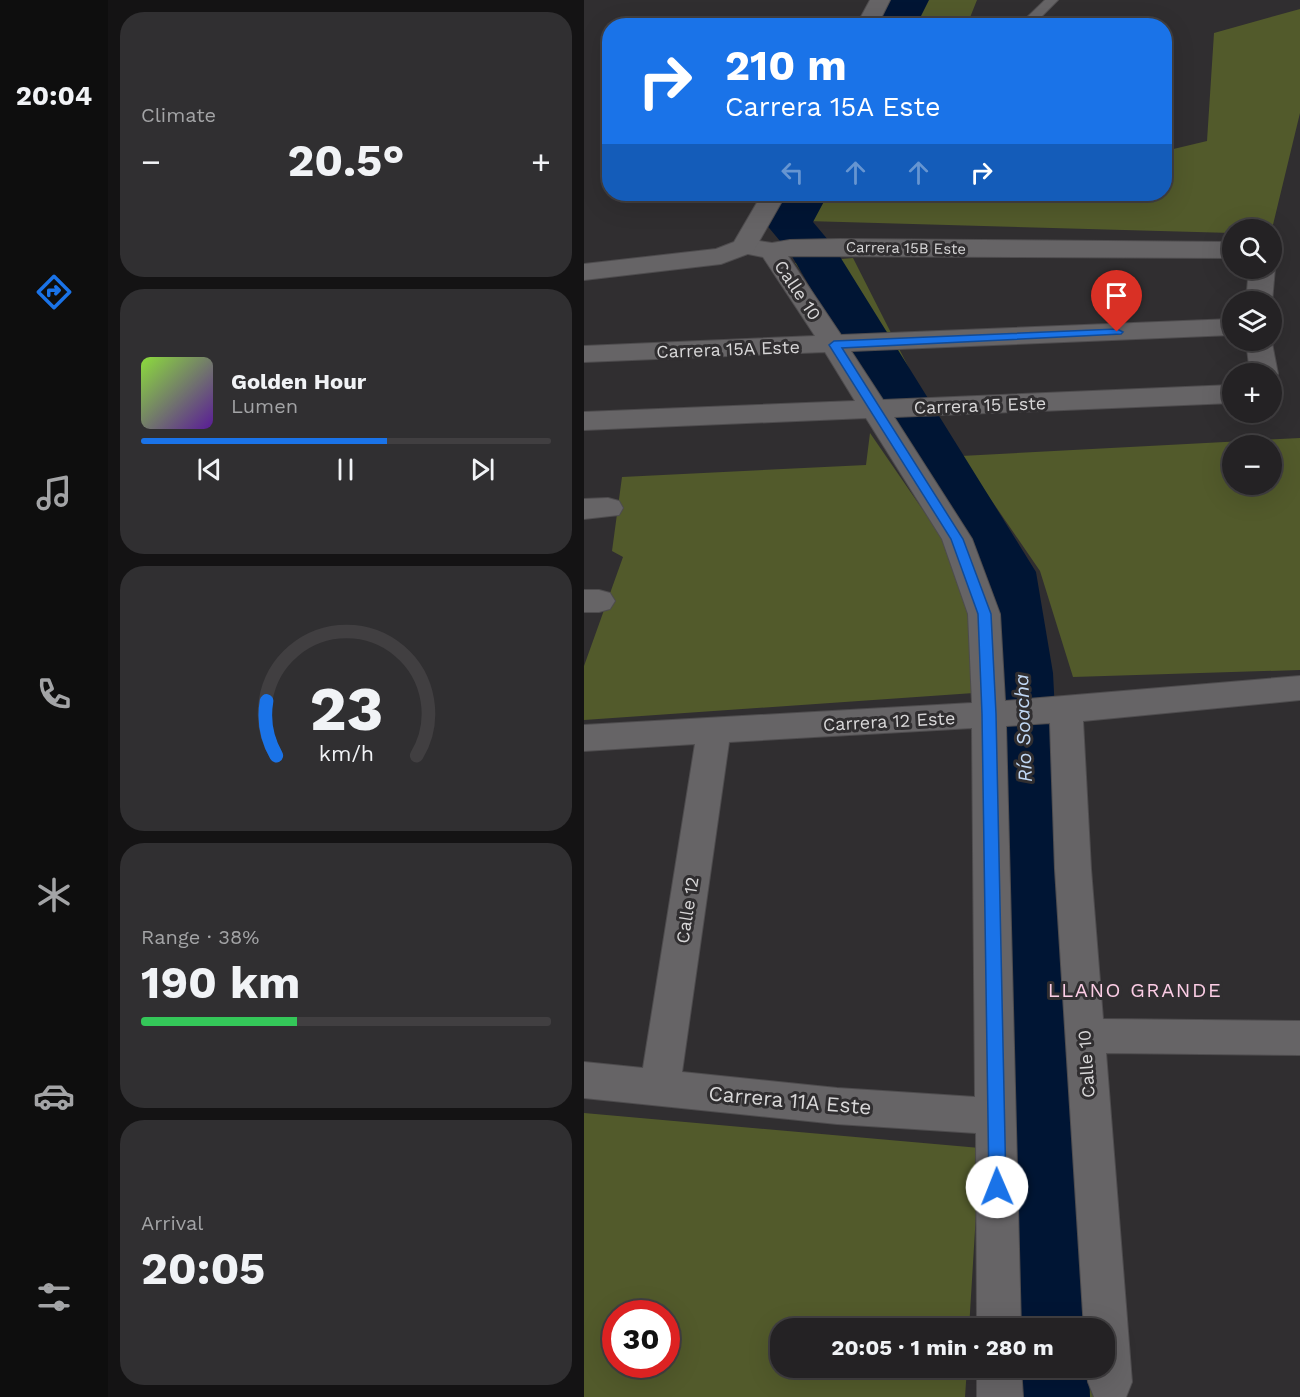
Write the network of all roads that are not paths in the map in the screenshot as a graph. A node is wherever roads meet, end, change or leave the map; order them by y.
1 (880, 0) edge
2 (1052, 0) edge
3 (870, 18) edge
4 (1033, 18) edge
5 (773, 201) edge
6 (769, 249) junction
7 (1222, 250) edge
8 (584, 272) edge
9 (1222, 327) edge
10 (844, 344) junction
11 (584, 354) edge
12 (1222, 394) edge
13 (883, 409) junction
14 (584, 421) edge
15 (1301, 688) edge
16 (1056, 710) junction
17 (995, 714) junction
18 (714, 731) junction
19 (584, 738) edge
20 (1084, 1036) junction
21 (1301, 1038) edge
22 (584, 1080) edge
23 (660, 1088) junction
24 (996, 1116) junction
25 (999, 1318) edge
26 (999, 1378) edge
27 (1110, 1382) dead end
28 (1000, 1397) edge

1 - 3 street
2 - 4 lane
5 - 6 street
6 - 7 street, Carrera 15B Este
6 - 8 street, Carrera 15B Este
6 - 10 street, Calle 10
9 - 10 street, Carrera 15A Este
10 - 11 street, Carrera 15A Este
10 - 13 street, Calle 10
12 - 13 street, Carrera 15 Este
13 - 14 street, Carrera 15 Este
13 - 17 street, Calle 10
15 - 16 street, Carrera 12 Este
16 - 17 street, Carrera 12 Este
16 - 20 street, Calle 10
17 - 18 street, Carrera 12 Este
17 - 24 street, Calle 10
18 - 19 street, Carrera 12 Este
18 - 23 street, Calle 12
20 - 21 street
20 - 27 street, Calle 10
22 - 23 street, Carrera 11A Este
23 - 24 street, Carrera 11A Este
24 - 25 street, Calle 10
26 - 28 street

